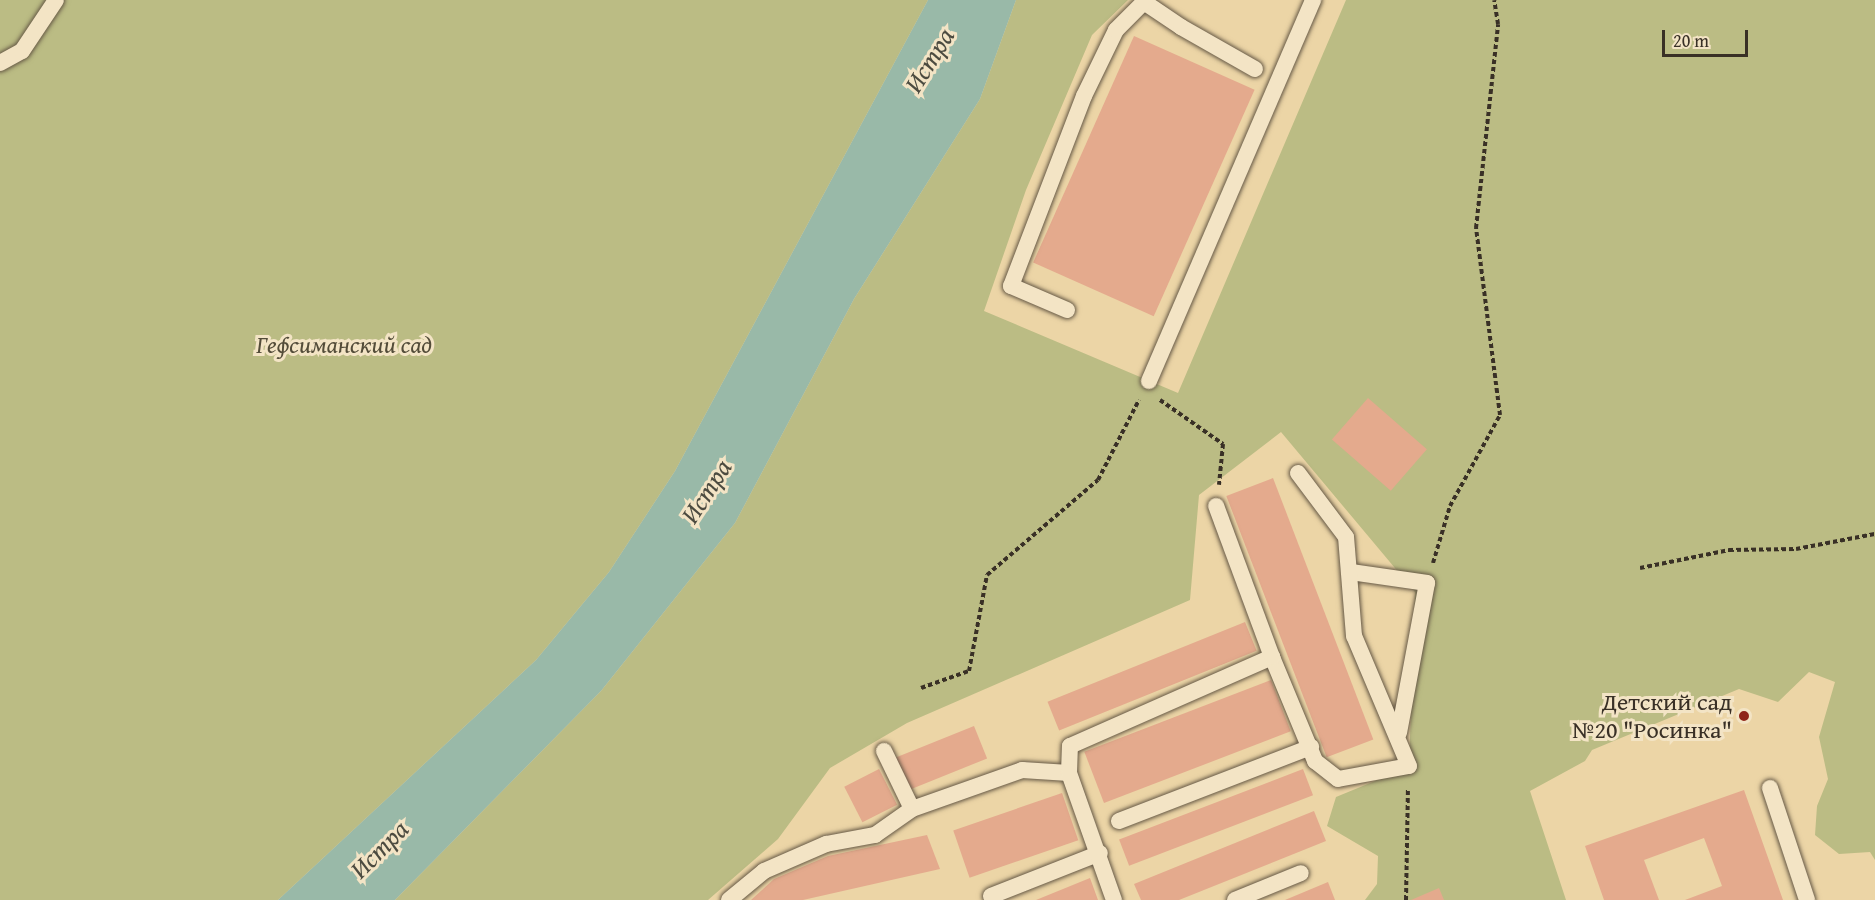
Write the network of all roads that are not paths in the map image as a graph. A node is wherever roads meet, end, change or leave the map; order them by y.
1 (56, 0) edge
2 (1313, 0) edge
3 (1145, 1) edge
4 (0, 63) edge
5 (1255, 69) dead end
6 (1067, 310) dead end
7 (1147, 385) road end
8 (1298, 473) dead end
9 (1216, 506) road end
10 (1351, 572) junction
11 (1272, 657) junction
12 (1399, 732) junction
13 (1311, 747) junction
14 (884, 751) dead end
15 (1069, 773) junction
16 (1770, 788) dead end
17 (912, 809) junction
18 (1119, 821) dead end
19 (1100, 854) junction
20 (1301, 873) dead end
21 (991, 896) dead end
22 (729, 900) edge
23 (1114, 900) edge
24 (1235, 900) edge
25 (1807, 900) edge

1 - 4 lane
2 - 7 lane
3 - 5 lane
3 - 6 lane
8 - 10 lane
9 - 11 lane
10 - 12 lane
10 - 12 lane
11 - 13 lane
11 - 15 lane
12 - 13 lane
13 - 18 lane
14 - 17 lane
15 - 17 lane
15 - 19 lane
16 - 25 lane
17 - 22 lane
19 - 21 lane
19 - 23 lane
20 - 24 lane

